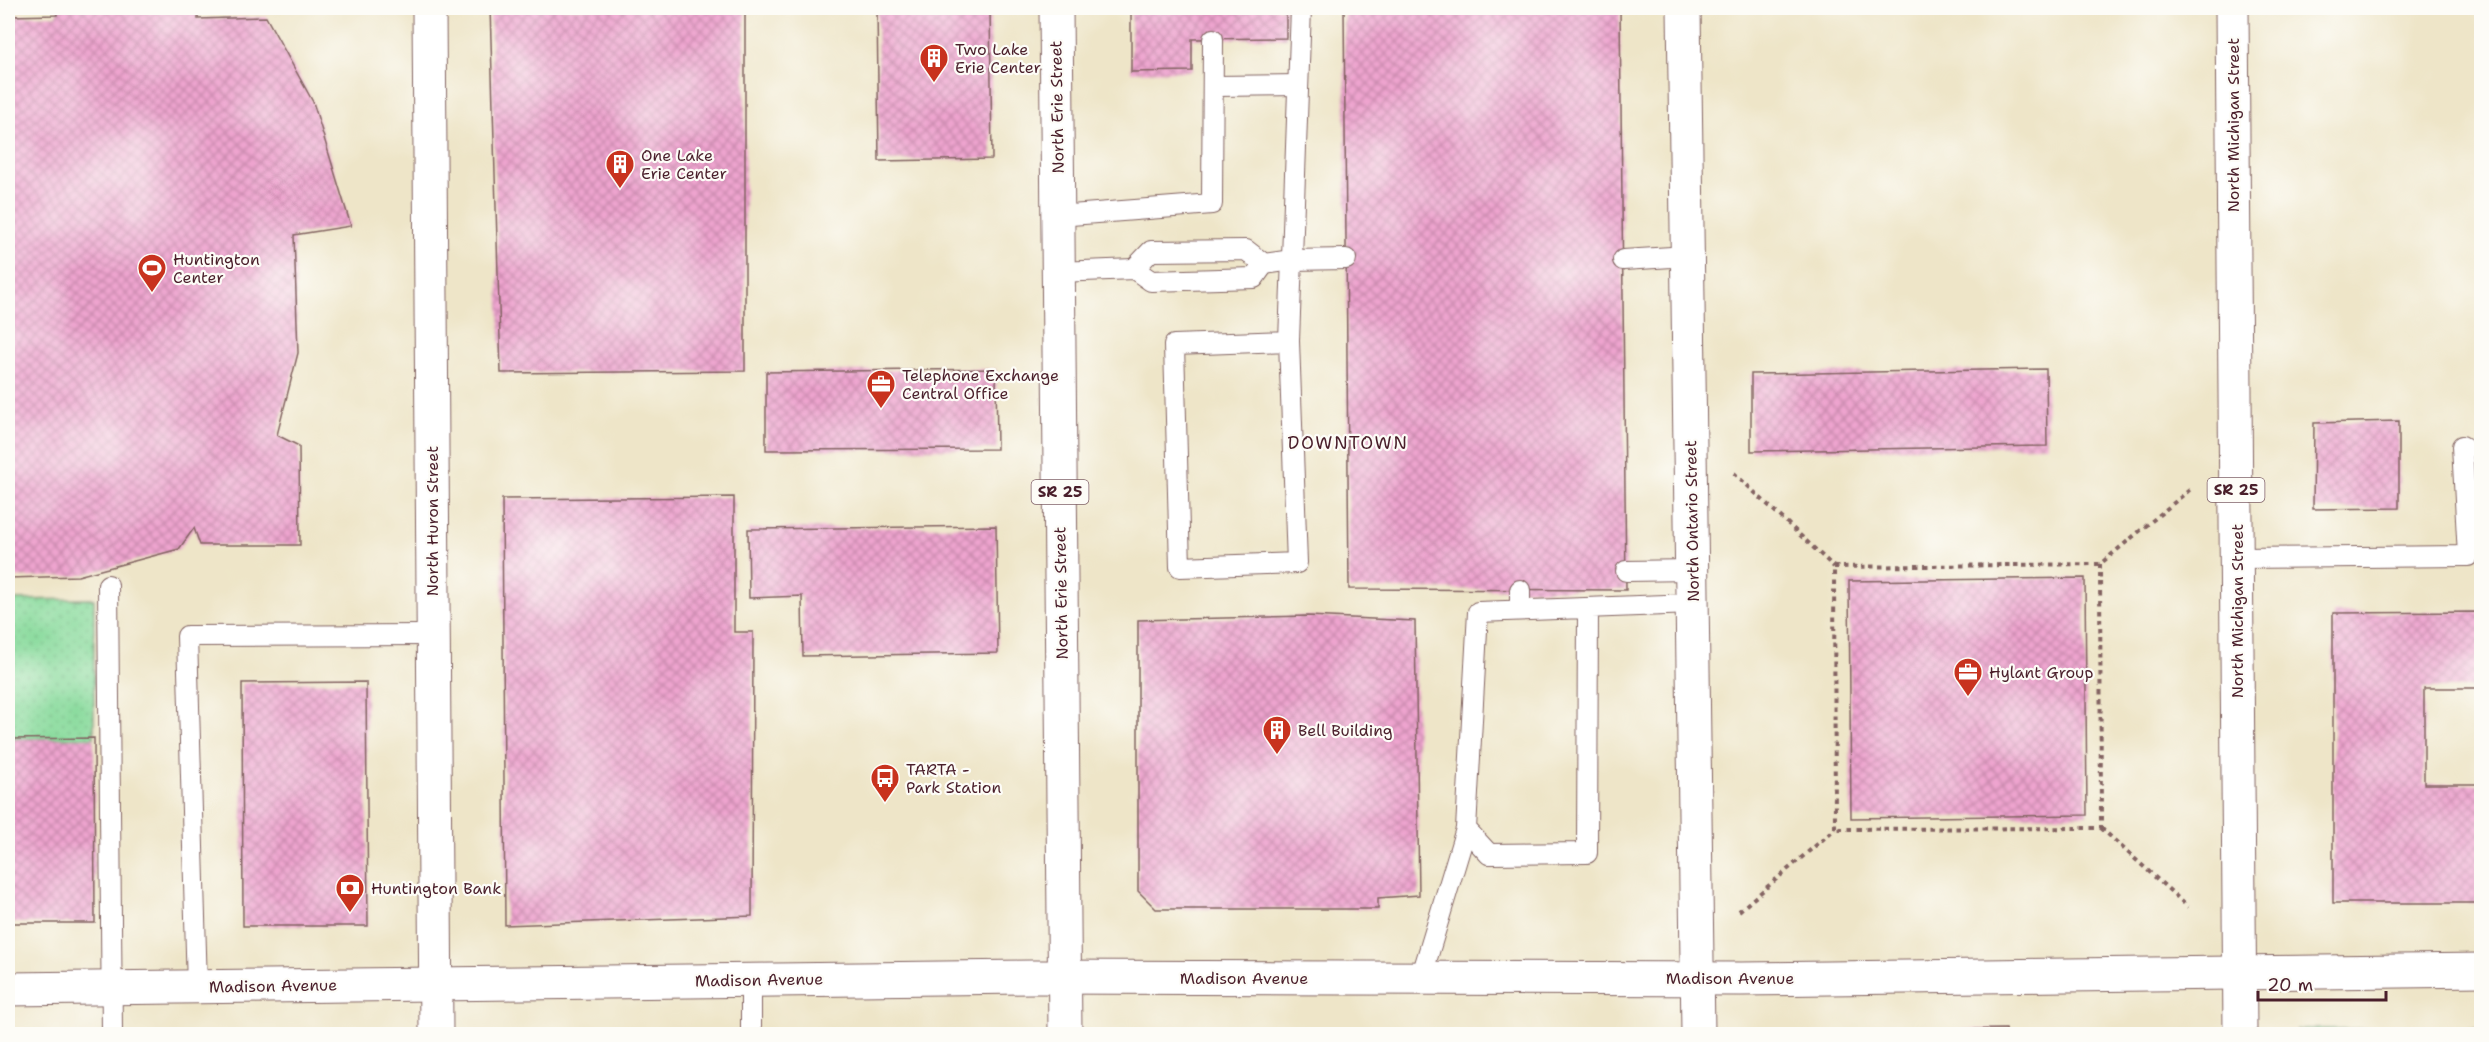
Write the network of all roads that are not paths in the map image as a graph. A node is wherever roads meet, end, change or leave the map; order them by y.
1 (429, 8) edge
2 (1056, 8) edge
3 (1301, 8) edge
4 (1684, 8) edge
5 (2232, 8) edge
6 (1214, 39) dead end
7 (1298, 85) junction
8 (1214, 86) junction
9 (1058, 216) junction
10 (1688, 256) junction
11 (1347, 259) dead end
12 (1292, 260) junction
13 (1623, 260) dead end
14 (1264, 264) junction
15 (1134, 269) junction
16 (1058, 272) junction
17 (1289, 341) junction
18 (2462, 446) dead end
19 (2236, 558) junction
20 (2475, 560) edge
21 (1692, 570) junction
22 (1626, 571) dead end
23 (108, 585) dead end
24 (1520, 590) dead end
25 (1693, 604) junction
26 (1588, 608) junction
27 (1520, 610) junction
28 (433, 635) junction
29 (1466, 828) junction
30 (2481, 970) edge
31 (2239, 972) junction
32 (1065, 977) junction
33 (1421, 978) junction
34 (1698, 979) junction
35 (751, 980) junction
36 (436, 984) junction
37 (197, 987) junction
38 (112, 988) junction
39 (8, 989) edge
40 (112, 1035) edge
41 (436, 1035) edge
42 (751, 1035) edge
43 (1065, 1035) edge
44 (1698, 1035) edge
45 (2240, 1035) edge

1 - 28 street, North Huron Street
2 - 9 street, North Erie Street / SR 25
3 - 7 lane
4 - 10 street, North Ontario Street
5 - 19 street, North Michigan Street / SR 25
6 - 8 lane
7 - 8 lane
7 - 12 lane
8 - 9 lane
9 - 16 street, North Erie Street / SR 25
10 - 13 lane
10 - 21 street, North Ontario Street
11 - 12 lane
12 - 14 lane
12 - 17 lane
14 - 15 lane
14 - 15 lane
15 - 16 lane
16 - 32 street, North Erie Street / SR 25
17 - 17 lane
18 - 20 lane
19 - 20 lane
19 - 31 street, North Michigan Street / SR 25
21 - 22 lane
21 - 25 street, North Ontario Street
23 - 38 lane
24 - 27 lane
25 - 26 lane
25 - 34 street, North Ontario Street
26 - 27 lane
26 - 29 lane
27 - 29 lane
28 - 36 street, North Huron Street
28 - 37 lane
29 - 33 lane
30 - 31 street, Madison Avenue
31 - 34 street, Madison Avenue
31 - 45 street, North Michigan Street / SR 25
32 - 33 street, Madison Avenue
32 - 35 street, Madison Avenue
32 - 43 street, North Erie Street / SR 25
33 - 34 street, Madison Avenue
34 - 44 street, North Ontario Street
35 - 36 street, Madison Avenue
35 - 42 lane
36 - 37 street, Madison Avenue
36 - 41 street, North Huron Street
37 - 38 street, Madison Avenue
38 - 39 street, Madison Avenue
38 - 40 lane

